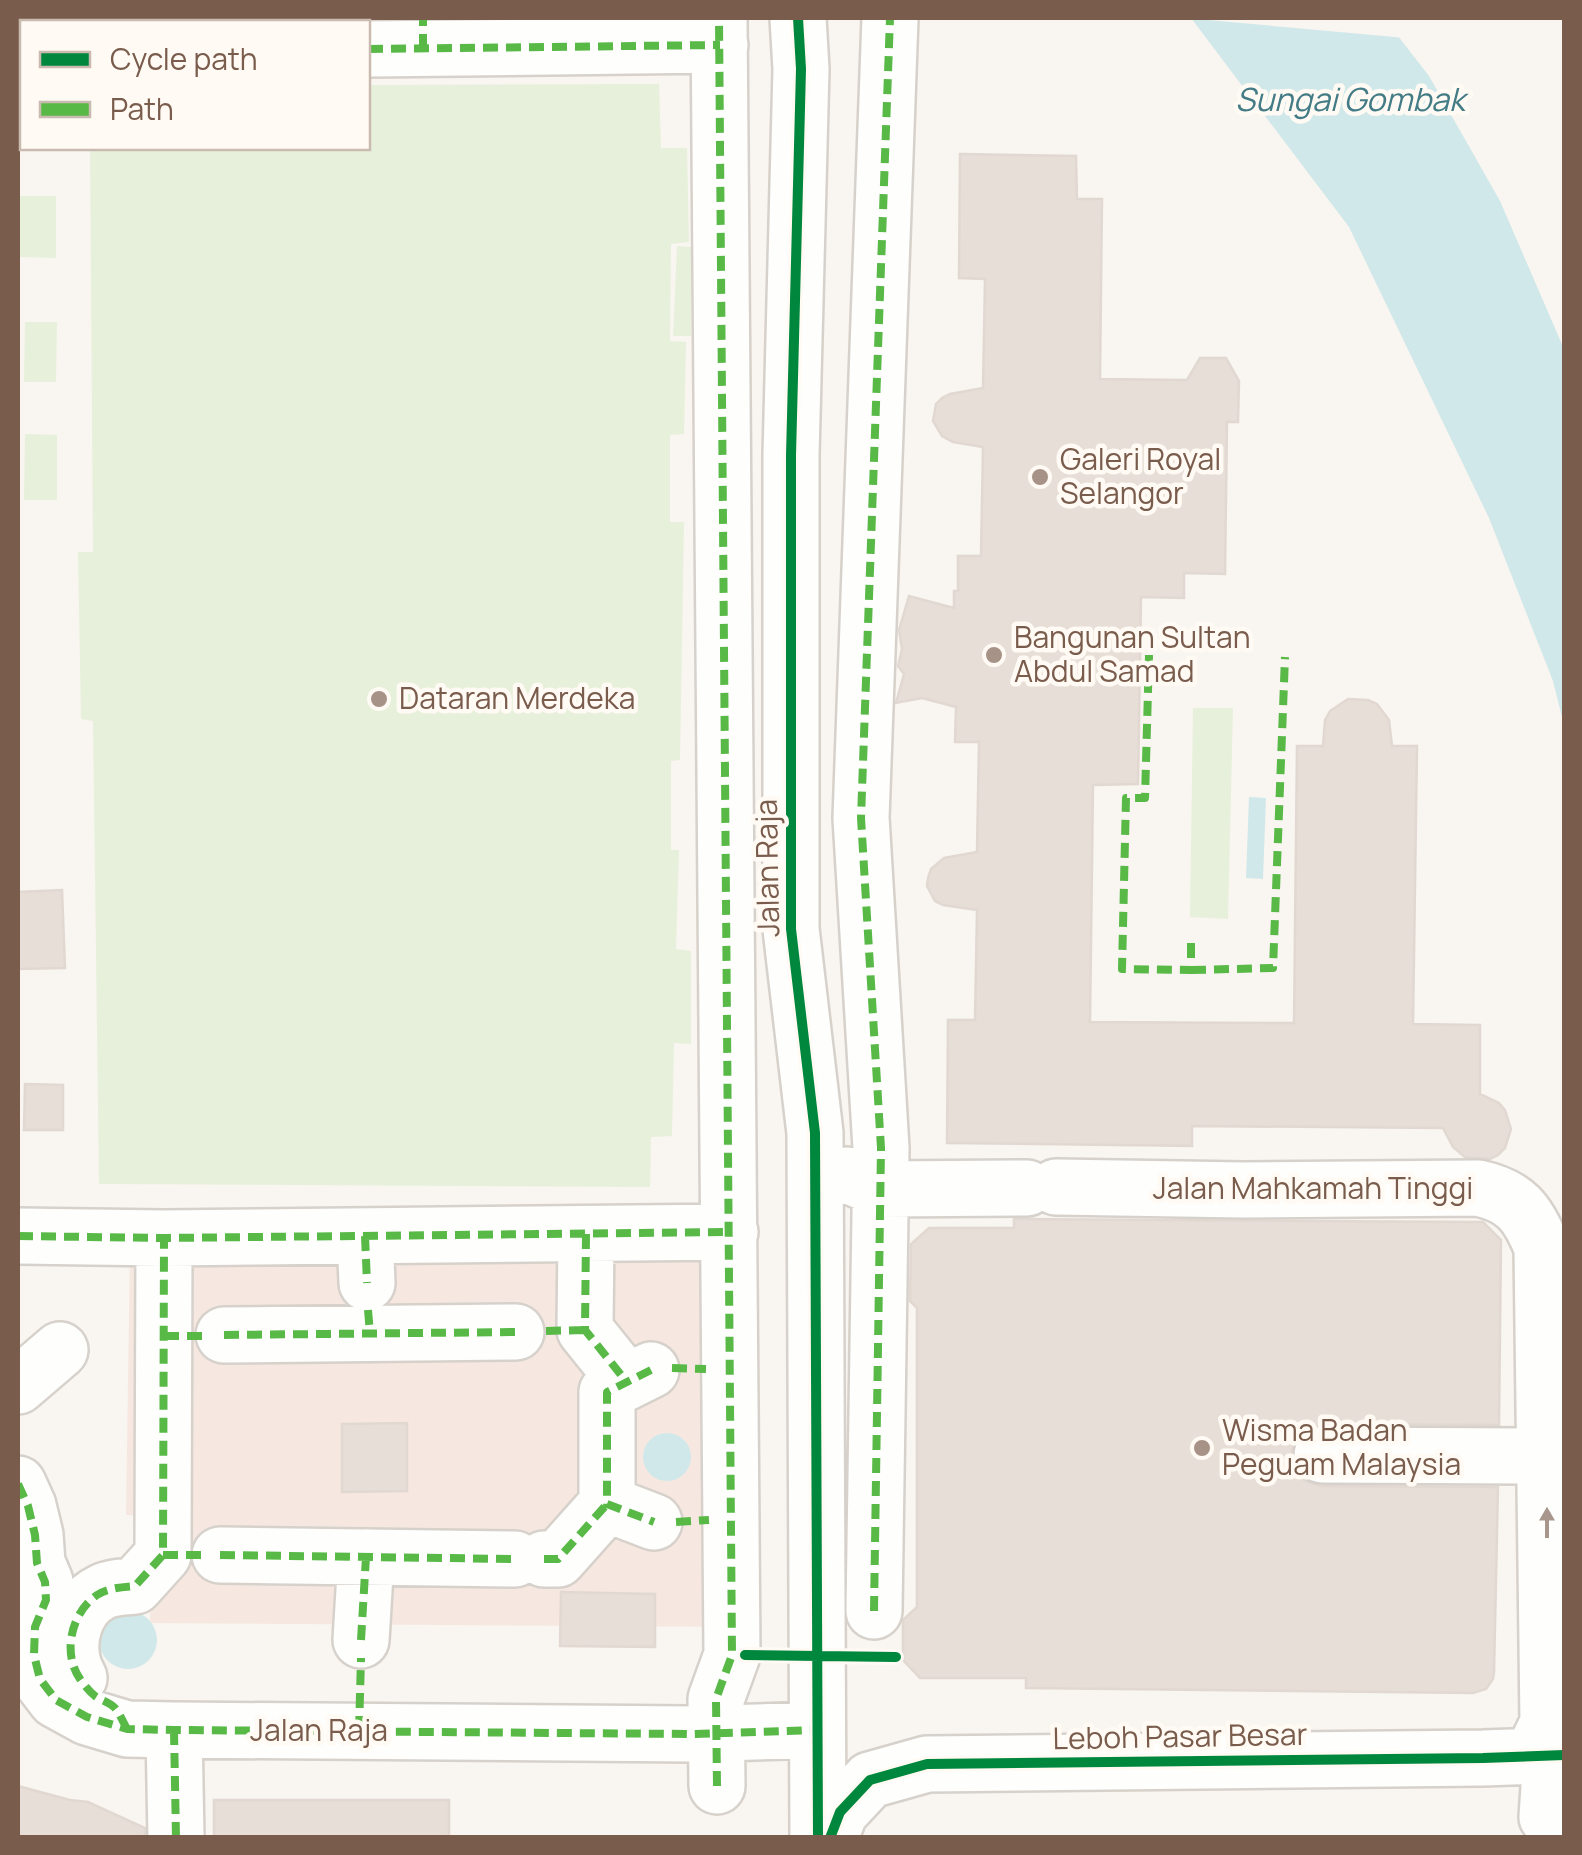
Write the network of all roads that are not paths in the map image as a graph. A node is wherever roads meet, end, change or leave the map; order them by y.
1 (798, 18) edge
2 (890, 18) edge
3 (719, 31) edge
4 (423, 33) edge
5 (370, 49) edge
6 (815, 1133) junction
7 (880, 1189) junction
8 (730, 1232) junction
9 (586, 1234) junction
10 (18, 1236) edge
11 (164, 1238) junction
12 (367, 1291) junction
13 (549, 1331) junction
14 (197, 1336) junction
15 (60, 1350) dead end
16 (684, 1371) junction
17 (18, 1386) edge
18 (1322, 1455) dead end
19 (1546, 1456) junction
20 (18, 1484) edge
21 (683, 1518) junction
22 (195, 1555) junction
23 (366, 1557) junction
24 (874, 1611) dead end
25 (150, 1729) junction
26 (817, 1730) junction
27 (359, 1731) junction
28 (1549, 1756) edge
29 (716, 1760) junction
30 (176, 1838) edge
31 (818, 1838) edge
32 (830, 1838) edge
33 (1558, 1838) edge

1 - 6 street, Jalan Raja
2 - 7 street
3 - 4 street
3 - 8 street
4 - 5 street
6 - 7 street
6 - 26 street, Jalan Raja
7 - 19 street, Jalan Mahkamah Tinggi
7 - 24 street
8 - 9 street
8 - 16 street
9 - 12 street
9 - 13 street
10 - 11 street
11 - 12 street
11 - 14 street
12 - 13 street
12 - 14 street
13 - 16 street
14 - 22 street
15 - 17 street
16 - 21 street
16 - 21 street
18 - 19 street
28 -> 19 street
20 - 25 street, Jalan Raja
21 - 23 street
21 - 29 street
22 - 23 street
22 - 25 street
23 - 27 street
25 - 27 street, Jalan Raja
25 - 30 street
26 - 29 street, Jalan Raja
26 - 31 street, Jalan Raja
27 - 29 street, Jalan Raja
28 - 32 street, Leboh Pasar Besar
28 - 33 street

